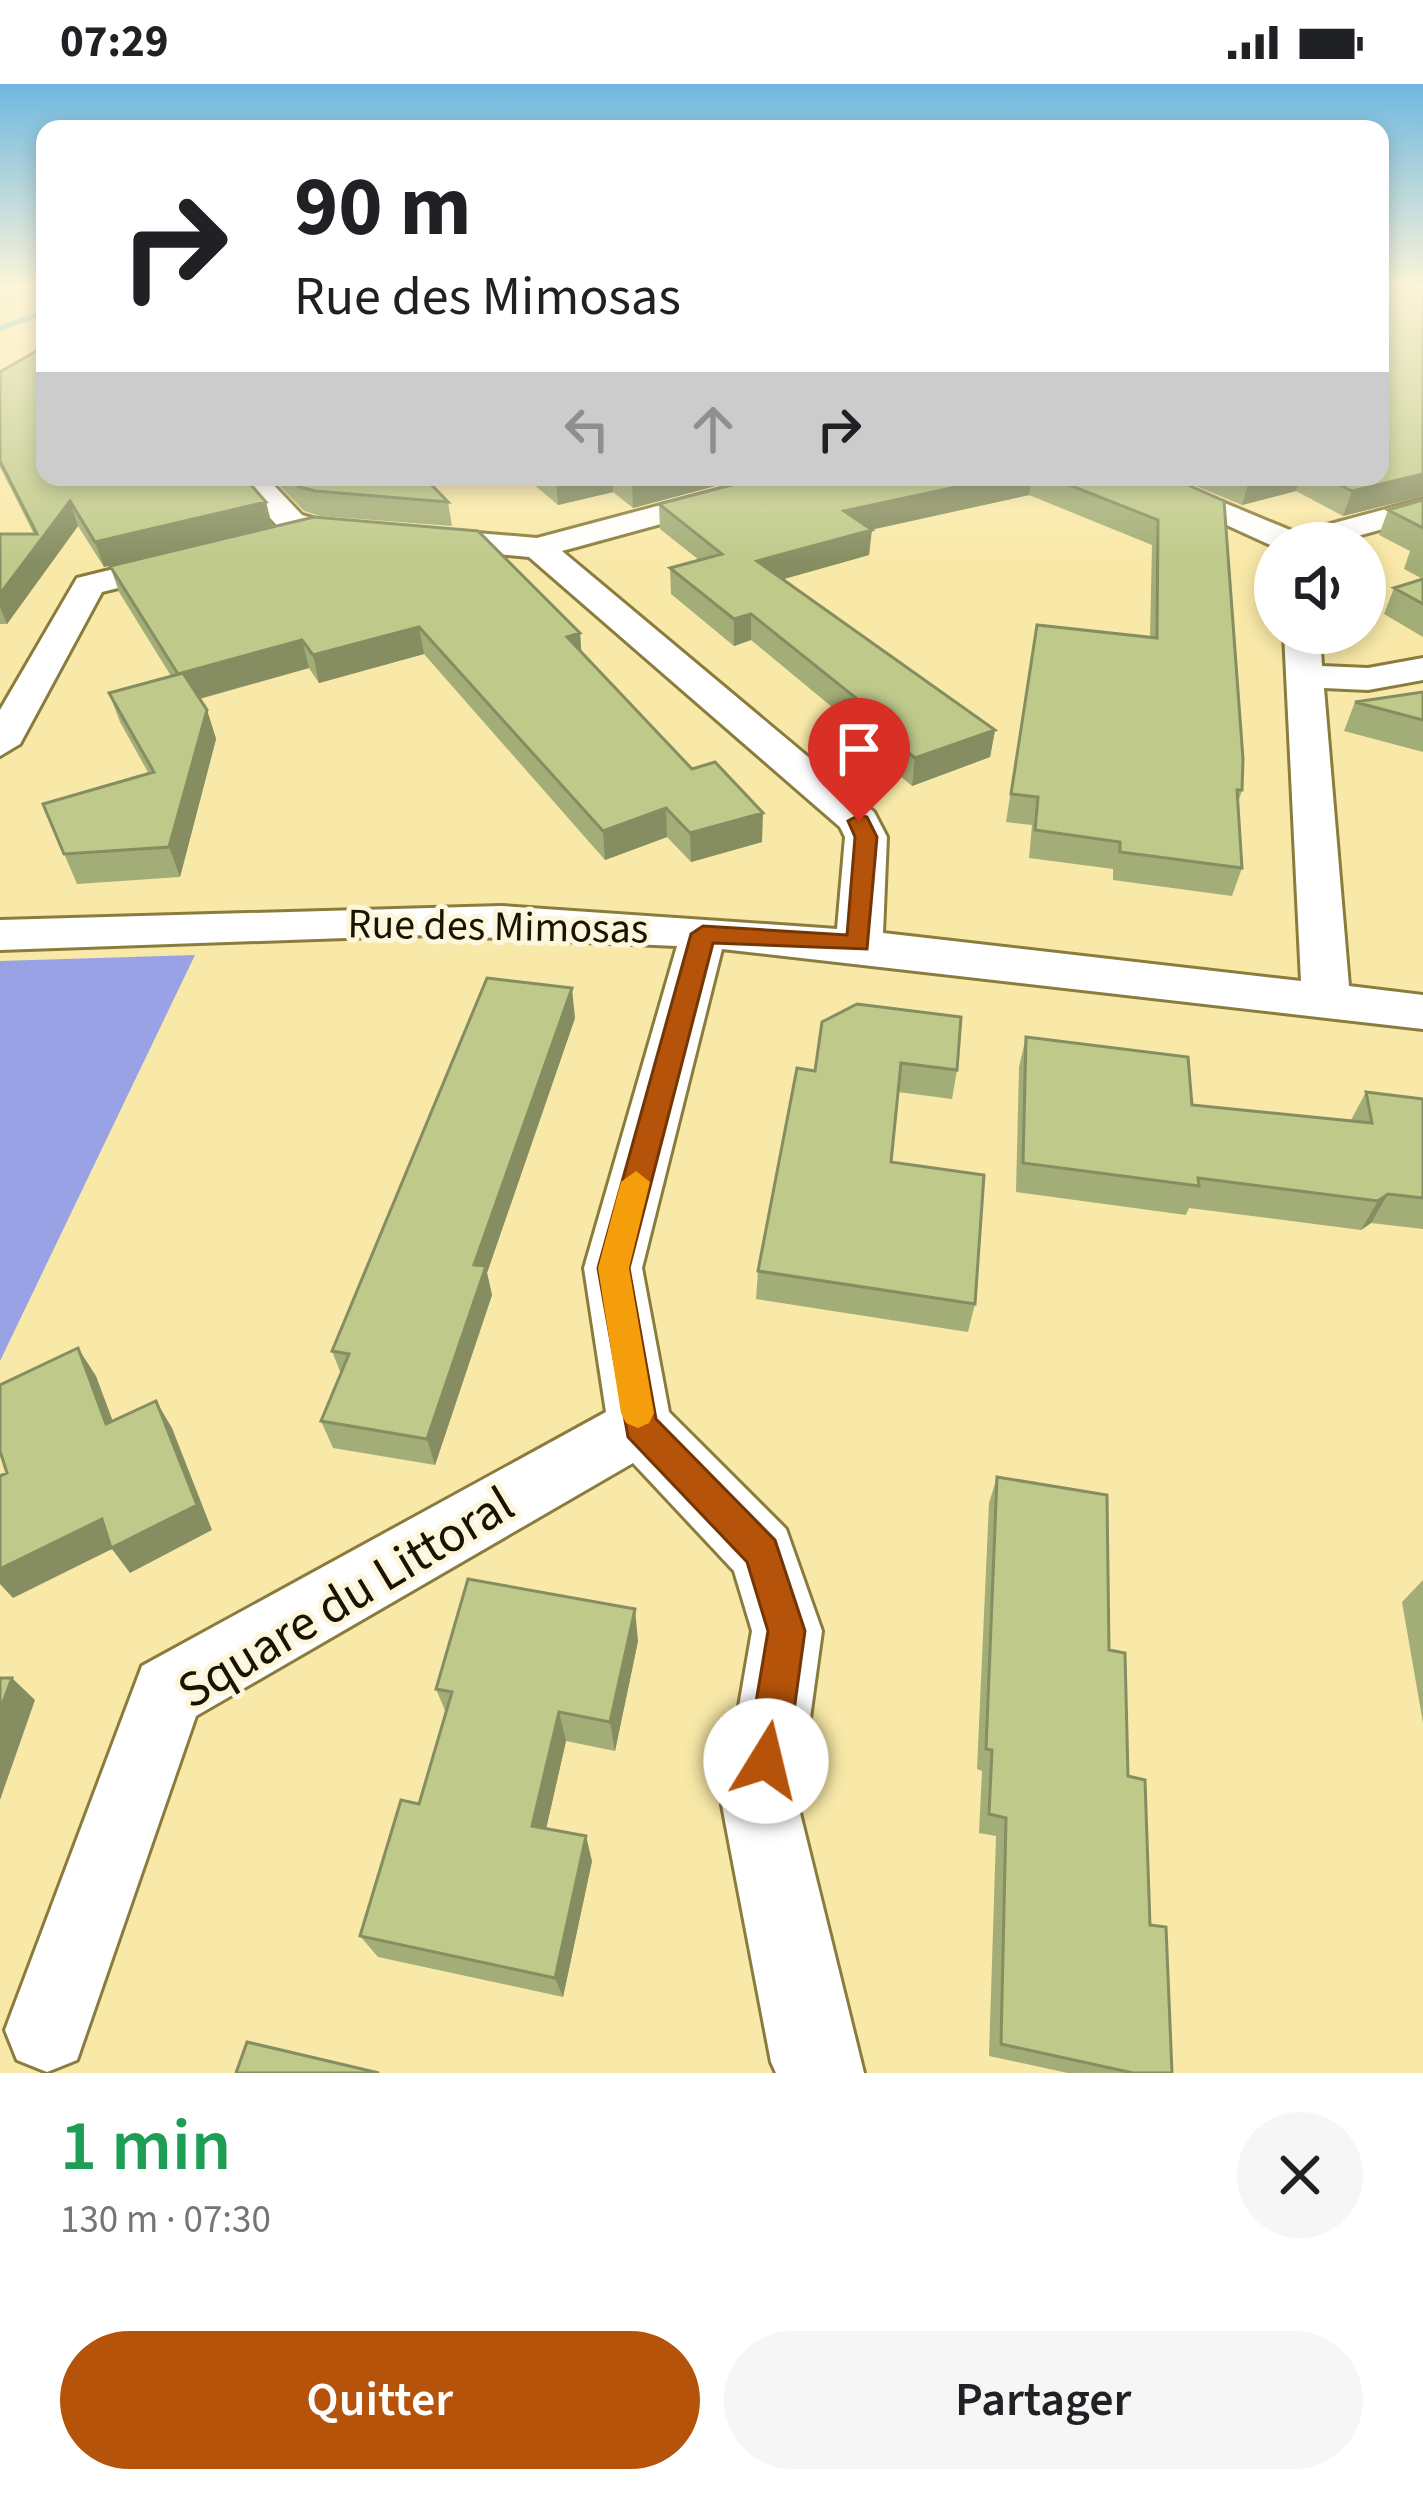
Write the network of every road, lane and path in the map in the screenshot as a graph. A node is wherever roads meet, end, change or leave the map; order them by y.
1 (257, 486) edge
2 (767, 486) edge
3 (1159, 486) edge
4 (1423, 508) edge
5 (1371, 522) edge
6 (1254, 526) edge
7 (319, 529) junction
8 (273, 540) edge
9 (538, 548) junction
10 (204, 557) edge
11 (1303, 654) edge
12 (1423, 669) edge
13 (1305, 676) junction
14 (0, 744) edge
15 (703, 934) junction
16 (0, 935) edge
17 (859, 944) junction
18 (1326, 1000) junction
19 (1423, 1012) edge
20 (640, 1426) junction
21 (47, 2030) dead end
22 (821, 2073) edge

1 - 7 street
2 - 9 street
3 - 6 street
4 - 5 street
7 - 8 street
7 - 9 street
9 - 17 street
10 - 14 street
11 - 13 street
12 - 13 street
13 - 18 street
15 - 16 street, Rue des Mimosas
15 - 17 street, Rue des Mimosas
15 - 20 street
17 - 18 street, Rue des Mimosas
18 - 19 street, Rue des Mimosas
20 - 21 street, Square du Littoral
20 - 22 street

